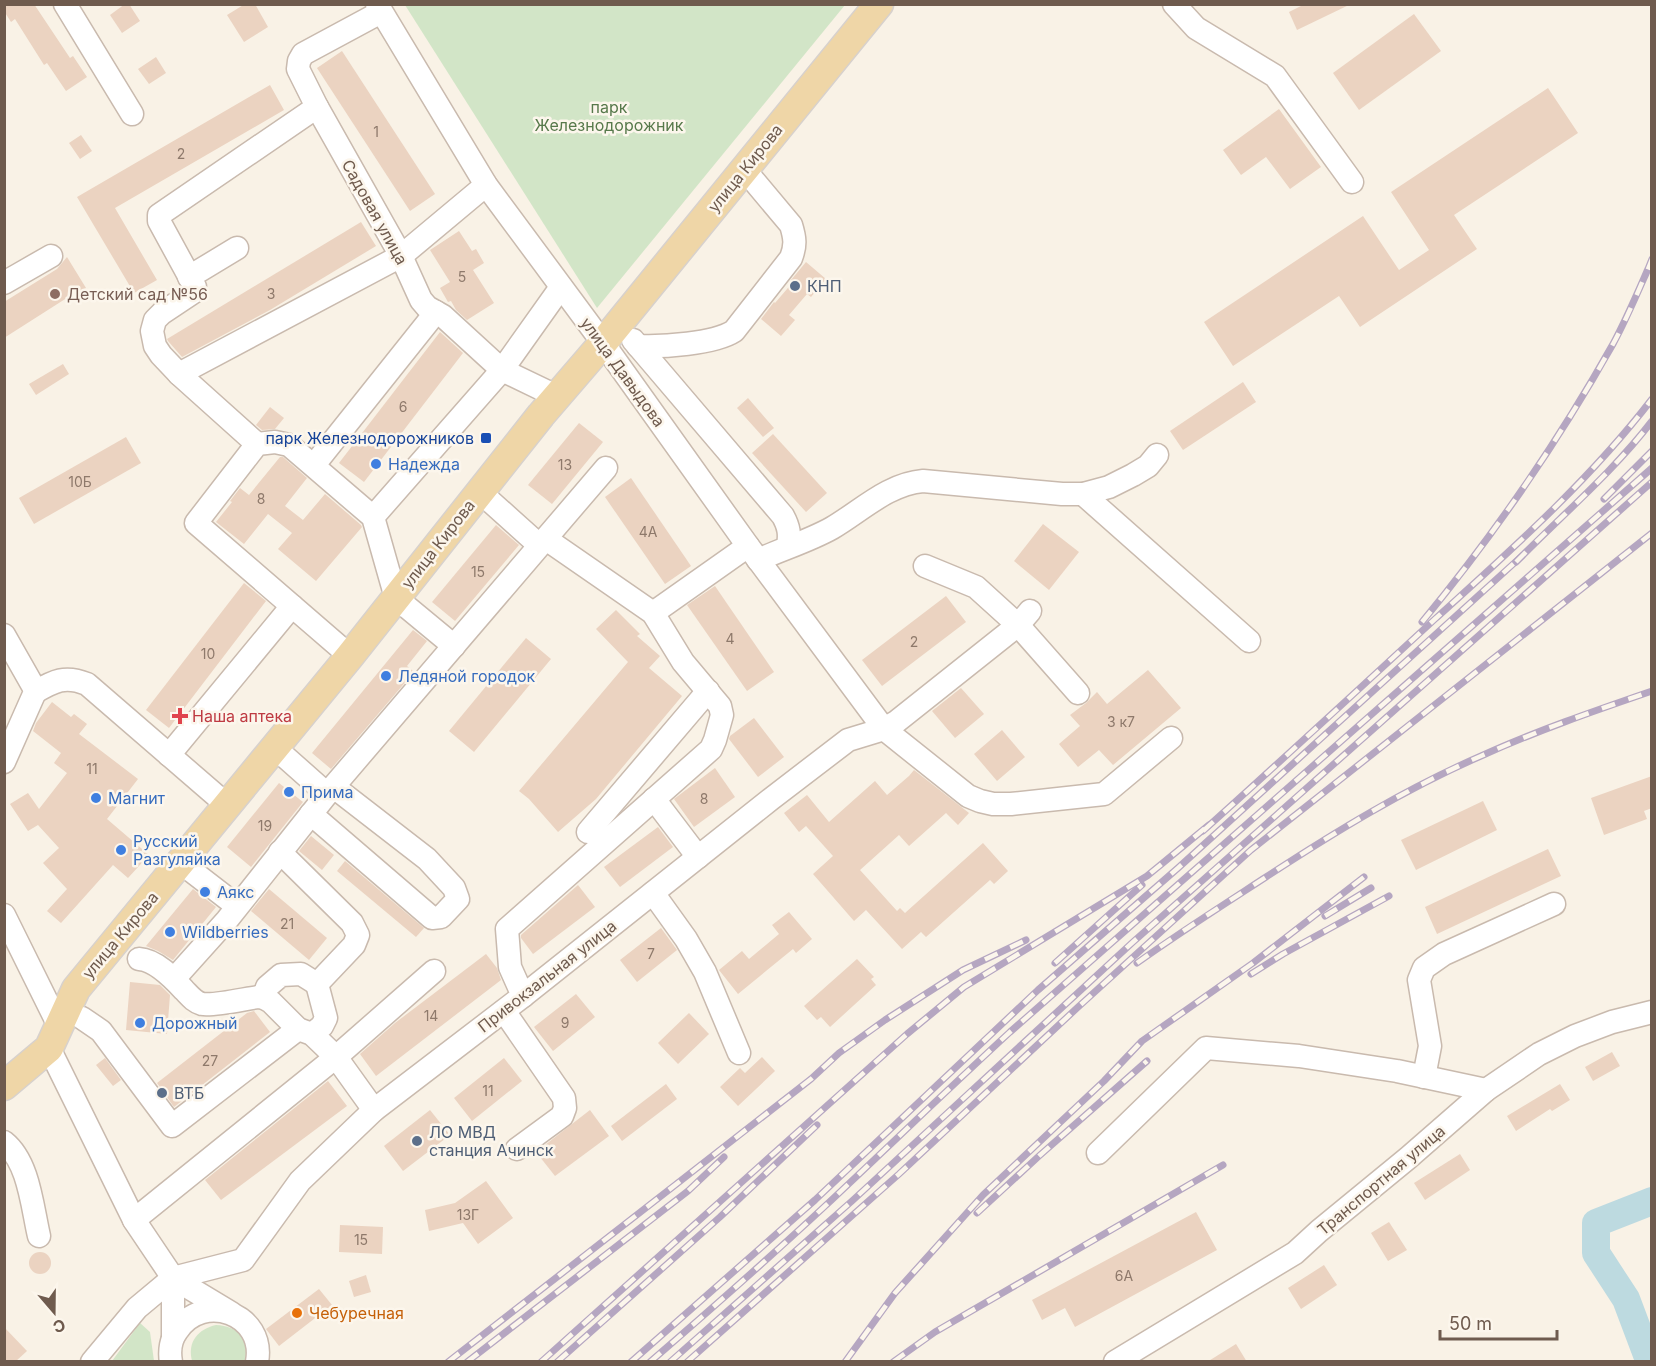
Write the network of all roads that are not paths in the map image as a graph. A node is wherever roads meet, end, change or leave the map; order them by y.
1 (65, 4) edge
2 (879, 4) edge
3 (1174, 4) edge
4 (379, 8) edge
5 (317, 107) junction
6 (132, 114) dead end
7 (744, 169) junction
8 (1352, 183) dead end
9 (486, 185) junction
10 (237, 248) dead end
11 (51, 256) dead end
12 (401, 256) junction
13 (189, 278) junction
14 (4, 283) edge
15 (561, 287) junction
16 (436, 312) junction
17 (611, 333) junction
18 (638, 346) junction
19 (502, 370) junction
20 (179, 374) junction
21 (556, 396) junction
22 (257, 444) junction
23 (1156, 454) dead end
24 (314, 465) junction
25 (606, 468) dead end
26 (480, 492) junction
27 (1083, 494) junction
28 (373, 517) junction
29 (542, 542) junction
30 (788, 546) junction
31 (753, 553) junction
32 (925, 566) dead end
33 (396, 598) junction
34 (292, 606) junction
35 (653, 613) junction
36 (1024, 618) junction
37 (4, 634) edge
38 (1249, 641) dead end
39 (454, 646) junction
40 (350, 656) junction
41 (708, 691) junction
42 (35, 692) junction
43 (1078, 693) dead end
44 (884, 729) junction
45 (1171, 738) dead end
46 (274, 747) junction
47 (170, 755) junction
48 (4, 762) edge
49 (330, 790) junction
50 (654, 799) junction
51 (227, 805) junction
52 (311, 814) junction
53 (588, 832) dead end
54 (280, 852) junction
55 (698, 857) junction
56 (180, 862) junction
57 (653, 893) junction
58 (1554, 904) dead end
59 (237, 906) junction
60 (4, 915) edge
61 (139, 959) dead end
62 (434, 971) dead end
63 (174, 979) junction
64 (317, 984) junction
65 (523, 996) junction
66 (264, 998) junction
67 (504, 1011) junction
68 (1652, 1012) edge
69 (63, 1030) junction
70 (305, 1031) junction
71 (739, 1053) dead end
72 (336, 1057) junction
73 (1424, 1077) junction
74 (4, 1086) edge
75 (1486, 1090) junction
76 (374, 1110) junction
77 (4, 1142) edge
78 (517, 1149) dead end
79 (1098, 1153) dead end
80 (134, 1220) junction
81 (39, 1236) dead end
82 (172, 1278) junction
83 (231, 1313) junction
84 (173, 1337) junction
85 (92, 1362) edge
86 (171, 1362) edge
87 (257, 1362) edge
88 (1115, 1362) edge

1 - 6 street
2 - 7 main road, улица Кирова
3 - 8 street
4 - 5 street, Садовая улица
4 - 9 street, улица Давыдова
5 - 12 street, Садовая улица
5 - 13 street
7 - 17 main road, улица Кирова
7 - 18 street
9 - 12 street
9 - 15 street, улица Давыдова
10 - 13 street
11 - 14 street
12 - 16 street, Садовая улица
12 - 20 street
13 - 20 street
15 - 17 street, улица Давыдова
15 - 19 street
16 - 19 street, Садовая улица
16 - 24 street
17 - 18 street
17 - 21 main road, улица Кирова
17 - 31 street, улица Давыдова
18 - 30 street
19 - 21 street, Садовая улица
19 - 28 street
20 - 22 street
21 - 26 main road, улица Кирова
22 - 24 street
22 - 34 street
23 - 27 street
24 - 28 street
25 - 29 street
26 - 29 street
26 - 33 main road, улица Кирова
27 - 30 street
27 - 38 street
28 - 33 street
29 - 35 street
29 - 39 street
30 - 31 street
31 - 35 street
31 - 44 street, улица Давыдова
32 - 36 street
33 - 39 street
33 - 40 main road, улица Кирова
34 - 40 street
34 - 47 street
35 - 41 street
36 - 43 street
36 - 44 street, Привокзальная улица
37 - 42 street
39 - 49 street
40 - 46 main road, улица Кирова
41 - 50 street
41 - 53 street
42 - 47 street
42 - 48 street
44 - 45 street, улица Давыдова
44 - 55 street, Привокзальная улица
46 - 49 street
46 - 51 main road, улица Кирова
47 - 51 street
49 - 52 street
49 - 52 street
50 - 55 street
50 - 65 street
51 - 56 main road, улица Кирова
52 - 54 street
54 - 59 street
54 - 64 street
55 - 57 street, Привокзальная улица
56 - 59 street
56 - 69 main road, улица Кирова
57 - 65 street, Привокзальная улица
57 - 71 street
58 - 73 street
59 - 63 street
60 - 69 street
61 - 63 street
62 - 72 street
63 - 66 street
64 - 66 street
64 - 70 street
65 - 67 street, Привокзальная улица
66 - 70 street
67 - 76 street, Привокзальная улица
67 - 78 street
68 - 75 street, Транспортная улица
69 - 70 street
69 - 74 main road, улица Кирова
69 - 80 street
70 - 72 street
72 - 76 street
72 - 80 street
73 - 75 street
73 - 79 street
75 - 88 street, Транспортная улица
76 - 82 street, Привокзальная улица
77 - 81 street
80 - 82 street
82 - 83 street
82 - 84 street
82 - 85 street, Привокзальная улица
83 - 84 street
83 - 87 street
84 - 86 street

